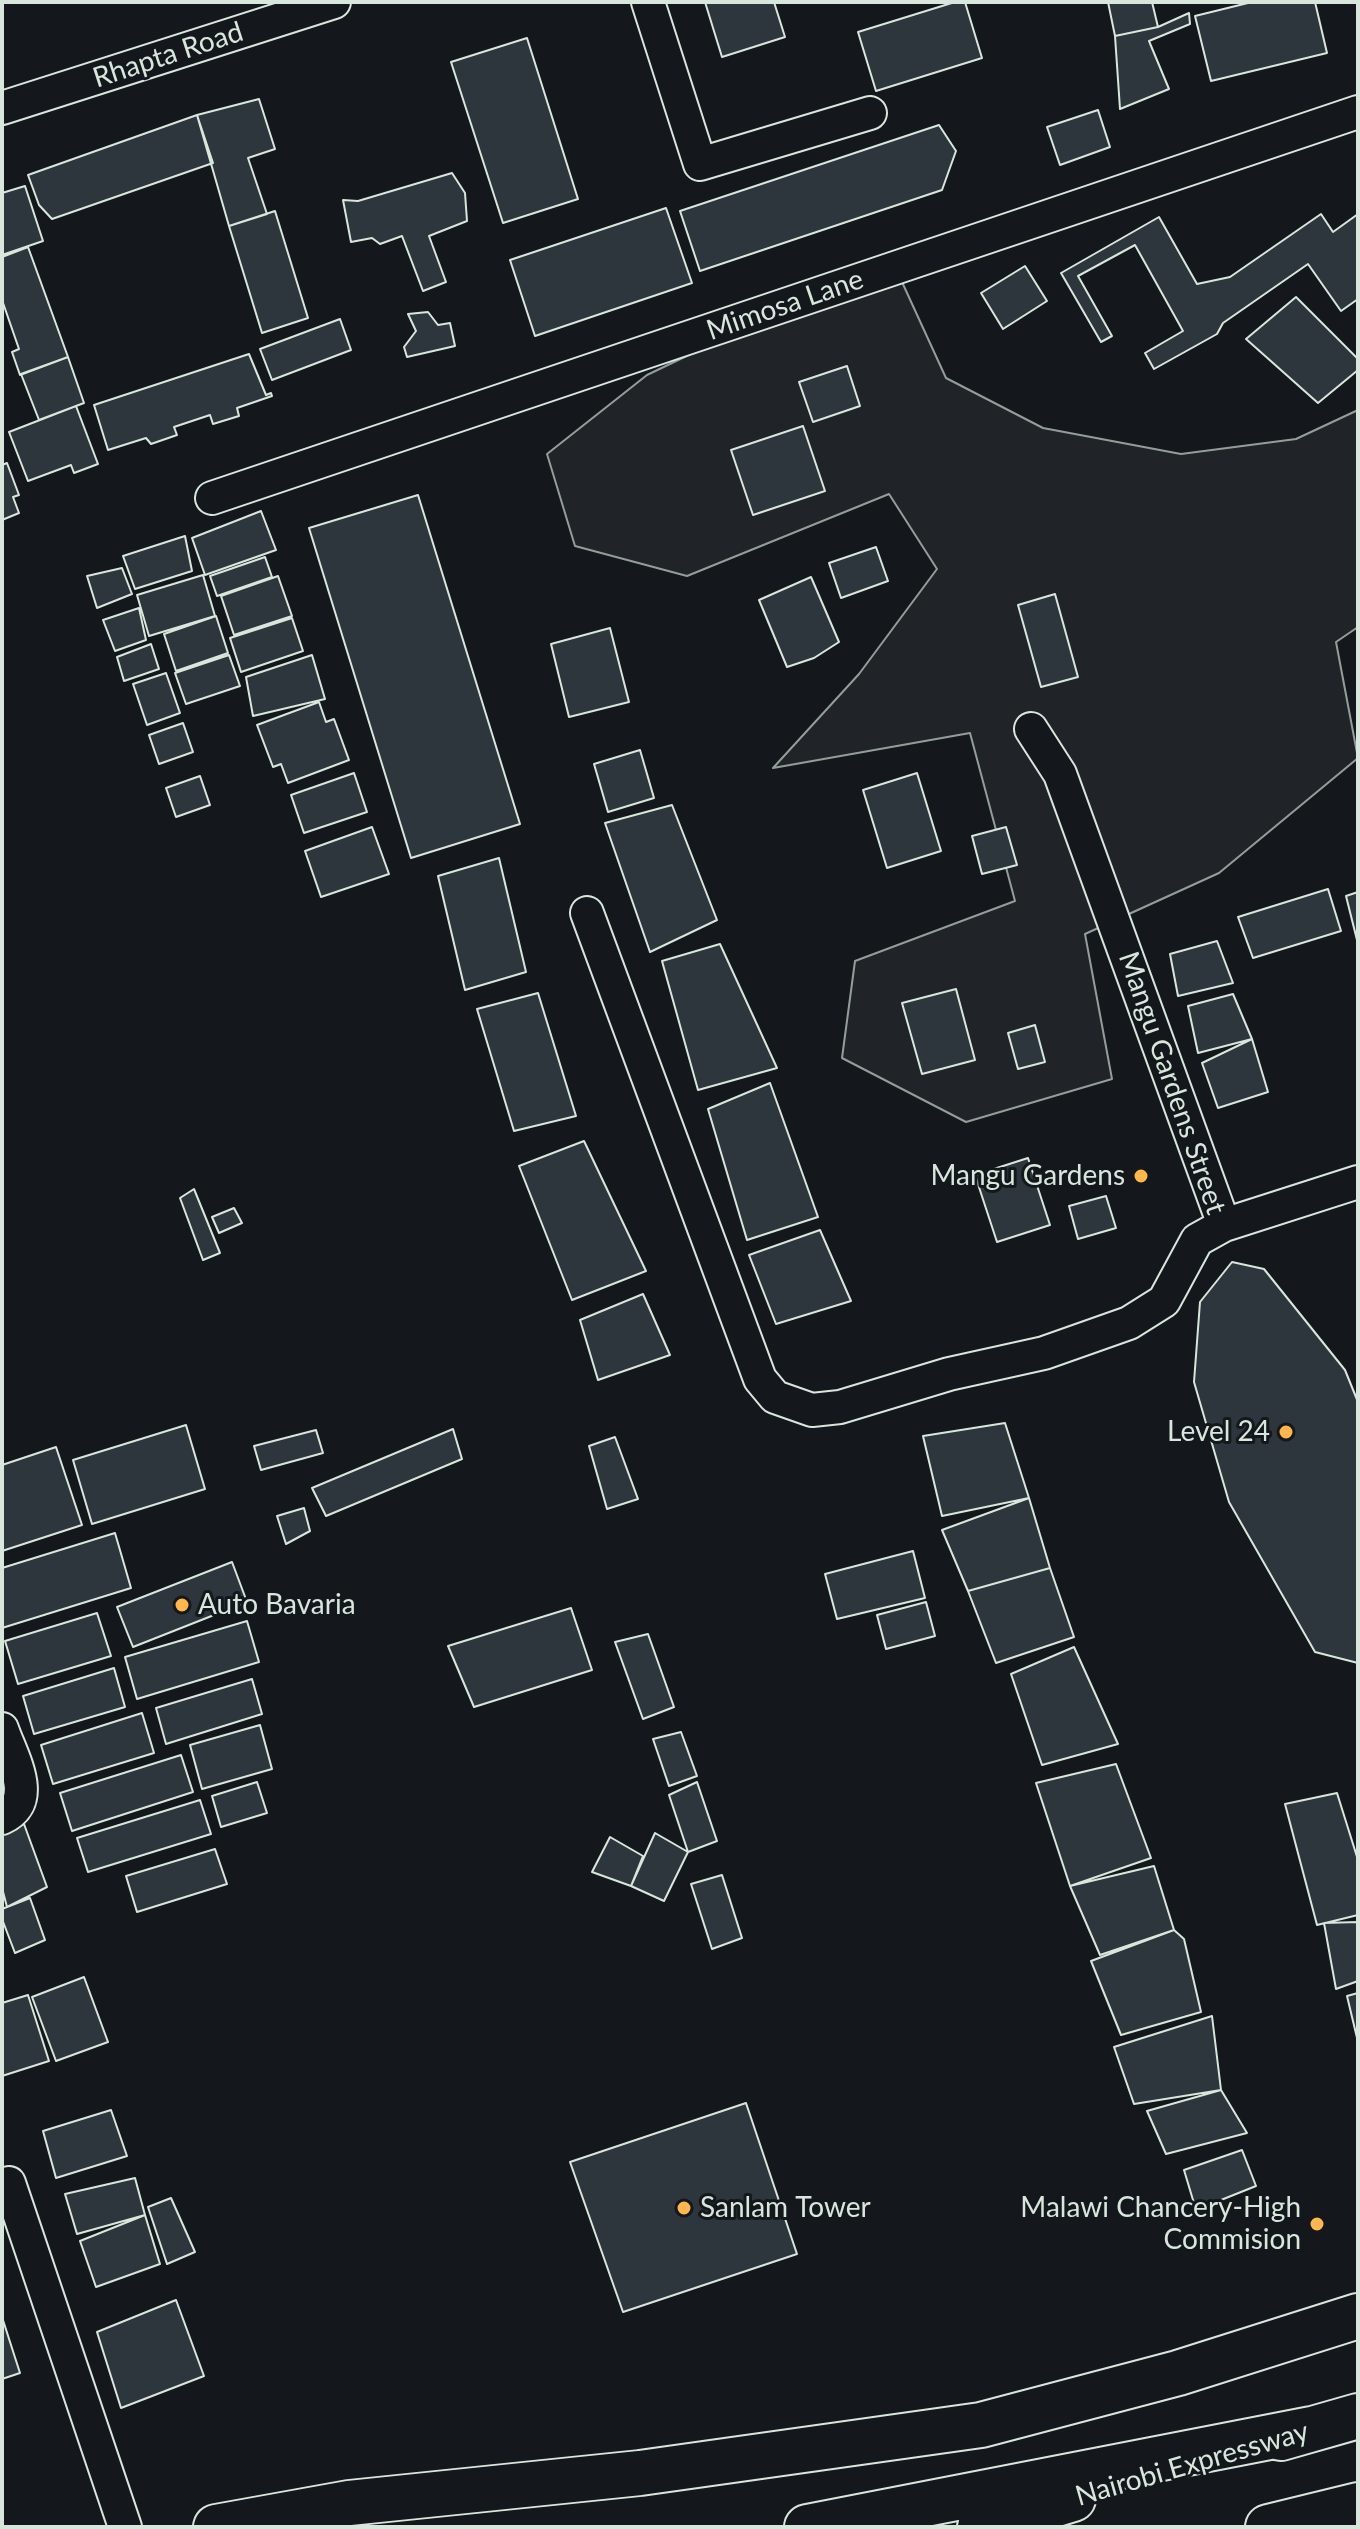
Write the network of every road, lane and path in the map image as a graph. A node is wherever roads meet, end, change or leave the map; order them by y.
1 (334, 2) edge
2 (648, 2) edge
3 (2, 108) edge
4 (1358, 112) edge
5 (870, 113) dead end
6 (212, 498) dead end
7 (1031, 729) dead end
8 (587, 913) dead end
9 (1358, 1182) edge
10 (1224, 1225) junction
11 (2, 1729) edge
12 (2, 1818) edge
13 (9, 2183) dead end
14 (1358, 2316) edge
15 (1358, 2416) edge
16 (1311, 2429) junction
17 (1358, 2508) edge
18 (125, 2527) edge
19 (216, 2527) edge
20 (807, 2527) edge
21 (980, 2527) edge
22 (1268, 2527) edge
23 (1311, 2527) edge

1 - 3 street, Rhapta Road
2 - 5 street
4 - 6 street, Mimosa Lane
7 - 10 street, Mangu Gardens Street
8 - 10 street, Mangu Gardens Street
9 - 10 street
11 - 12 street
13 - 18 street
14 - 19 highway
15 - 16 highway, Nairobi Expressway
16 - 20 highway
16 - 21 highway, Nairobi Expressway
17 - 22 highway
17 - 23 highway

